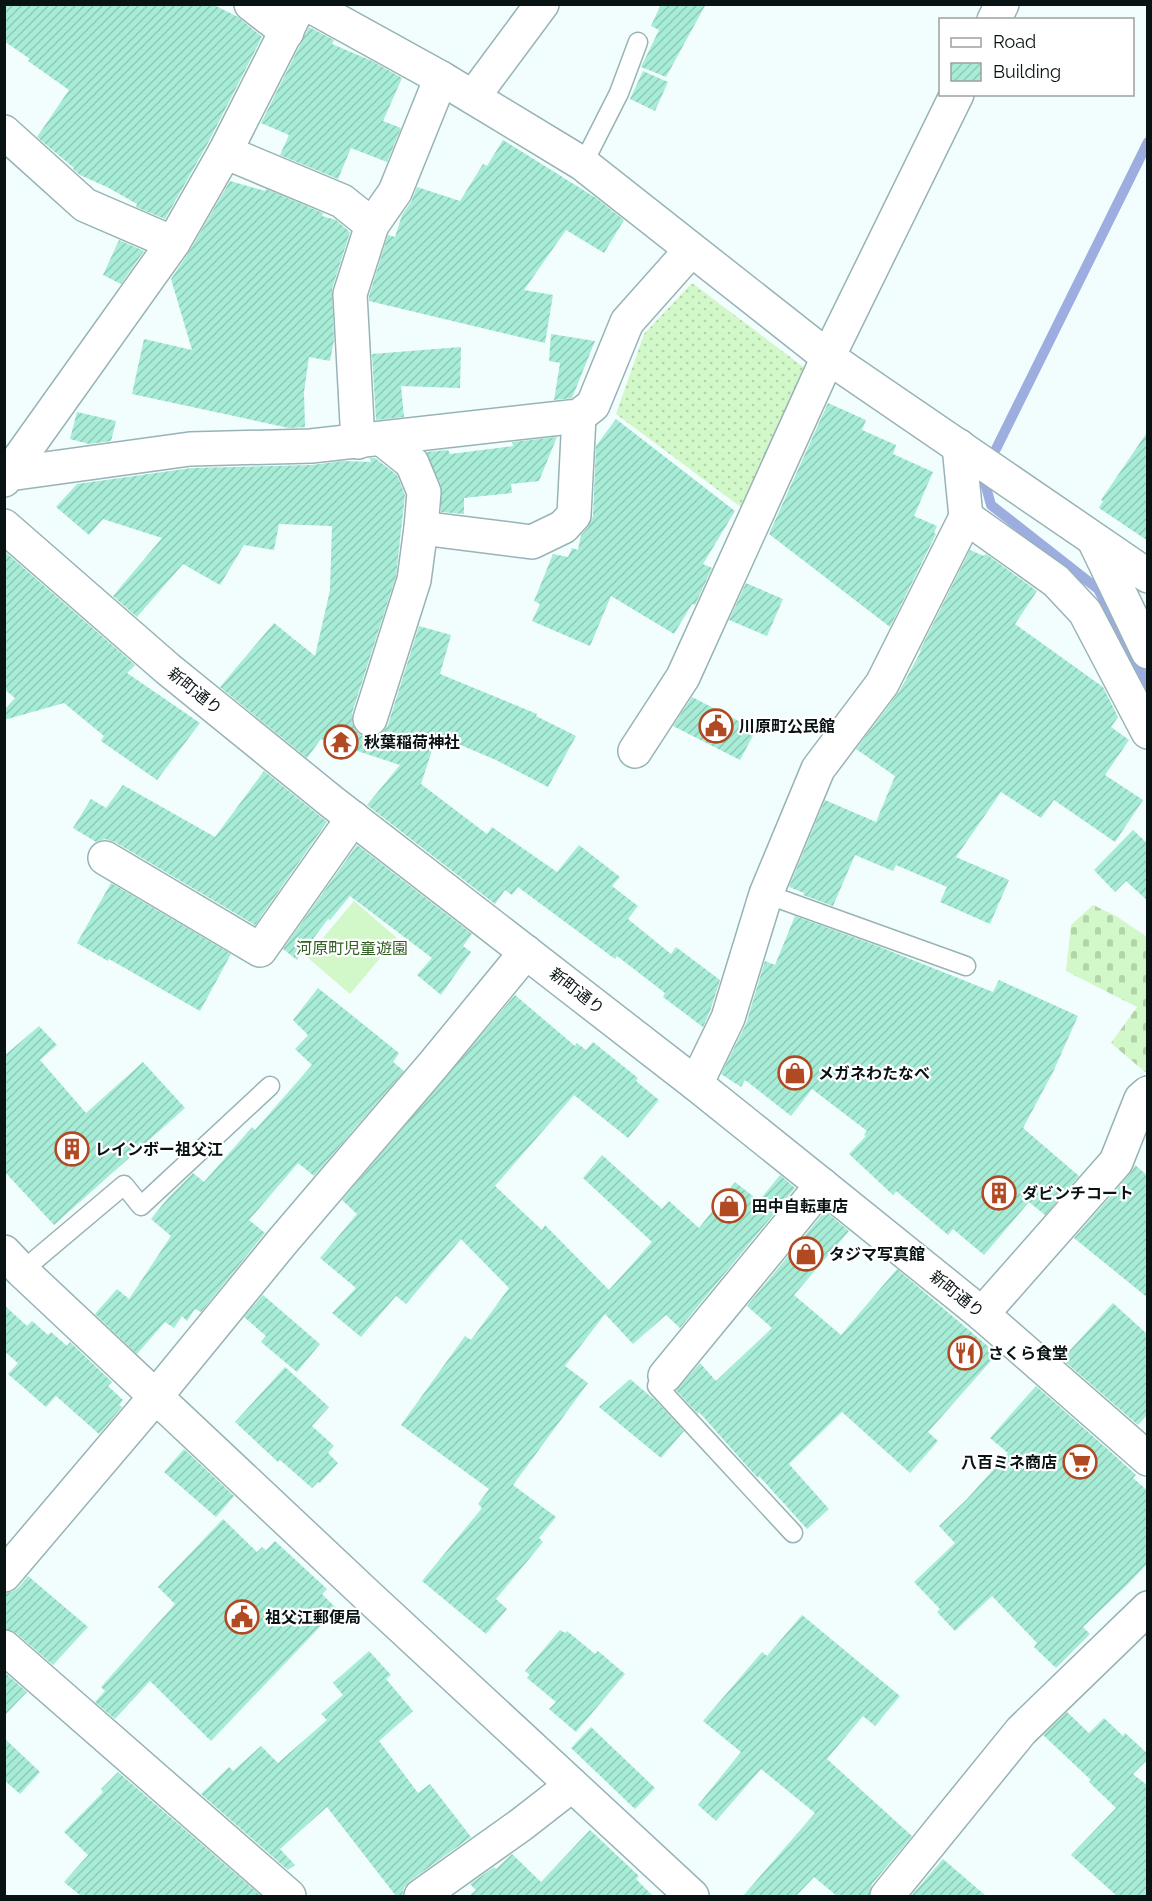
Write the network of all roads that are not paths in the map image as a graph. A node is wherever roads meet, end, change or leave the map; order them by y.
1 (250, 4) edge
2 (307, 4) edge
3 (542, 4) edge
4 (1002, 4) edge
5 (294, 18) edge
6 (995, 18) edge
7 (638, 42) dead end
8 (441, 78) junction
9 (956, 96) edge
10 (473, 97) junction
11 (4, 132) edge
12 (225, 152) junction
13 (584, 164) junction
14 (372, 225) junction
15 (174, 243) junction
16 (691, 250) junction
17 (828, 357) junction
18 (579, 417) junction
19 (370, 440) junction
20 (958, 446) junction
21 (7, 477) edge
22 (966, 518) junction
23 (4, 526) edge
24 (422, 528) junction
25 (1095, 540) junction
26 (1148, 576) edge
27 (1148, 652) edge
28 (370, 719) dead end
29 (1148, 732) edge
30 (635, 750) dead end
31 (353, 818) junction
32 (105, 858) dead end
33 (766, 894) junction
34 (526, 952) junction
35 (966, 966) dead end
36 (696, 1084) junction
37 (270, 1086) dead end
38 (1148, 1093) edge
39 (822, 1185) junction
40 (13, 1261) edge
41 (982, 1314) junction
42 (665, 1376) joint
43 (156, 1396) junction
44 (1148, 1459) edge
45 (792, 1533) dead end
46 (4, 1575) edge
47 (1148, 1608) edge
48 (4, 1647) edge
49 (572, 1785) junction
50 (289, 1896) edge
51 (421, 1896) edge
52 (692, 1896) edge
53 (887, 1896) edge

1 - 5 street
2 - 8 street
3 - 10 street
4 - 6 street
5 - 12 street
7 - 13 lane
8 - 10 street
8 - 14 street
9 - 17 street
10 - 13 street
11 - 15 street
12 - 14 street
12 - 15 street
13 - 16 street
14 - 19 street
15 - 21 street
16 - 17 street
16 - 18 street
17 - 20 street
17 - 30 street
18 - 19 street
18 - 24 street
19 - 21 street
19 - 24 street
20 - 22 street
20 - 25 street
22 - 29 street
22 - 33 street
23 - 31 street, 新町通り
24 - 28 street
25 - 26 street
25 - 27 street
31 - 32 street
31 - 34 street, 新町通り
33 - 35 lane
33 - 36 street
34 - 36 street, 新町通り
34 - 43 street
36 - 39 street, 新町通り
37 - 40 lane
38 - 41 street
39 - 41 street, 新町通り
39 - 42 street
40 - 43 street
41 - 44 street, 新町通り
42 - 45 lane
43 - 46 street
43 - 49 street
47 - 53 street
48 - 50 street
49 - 51 street
49 - 52 street

